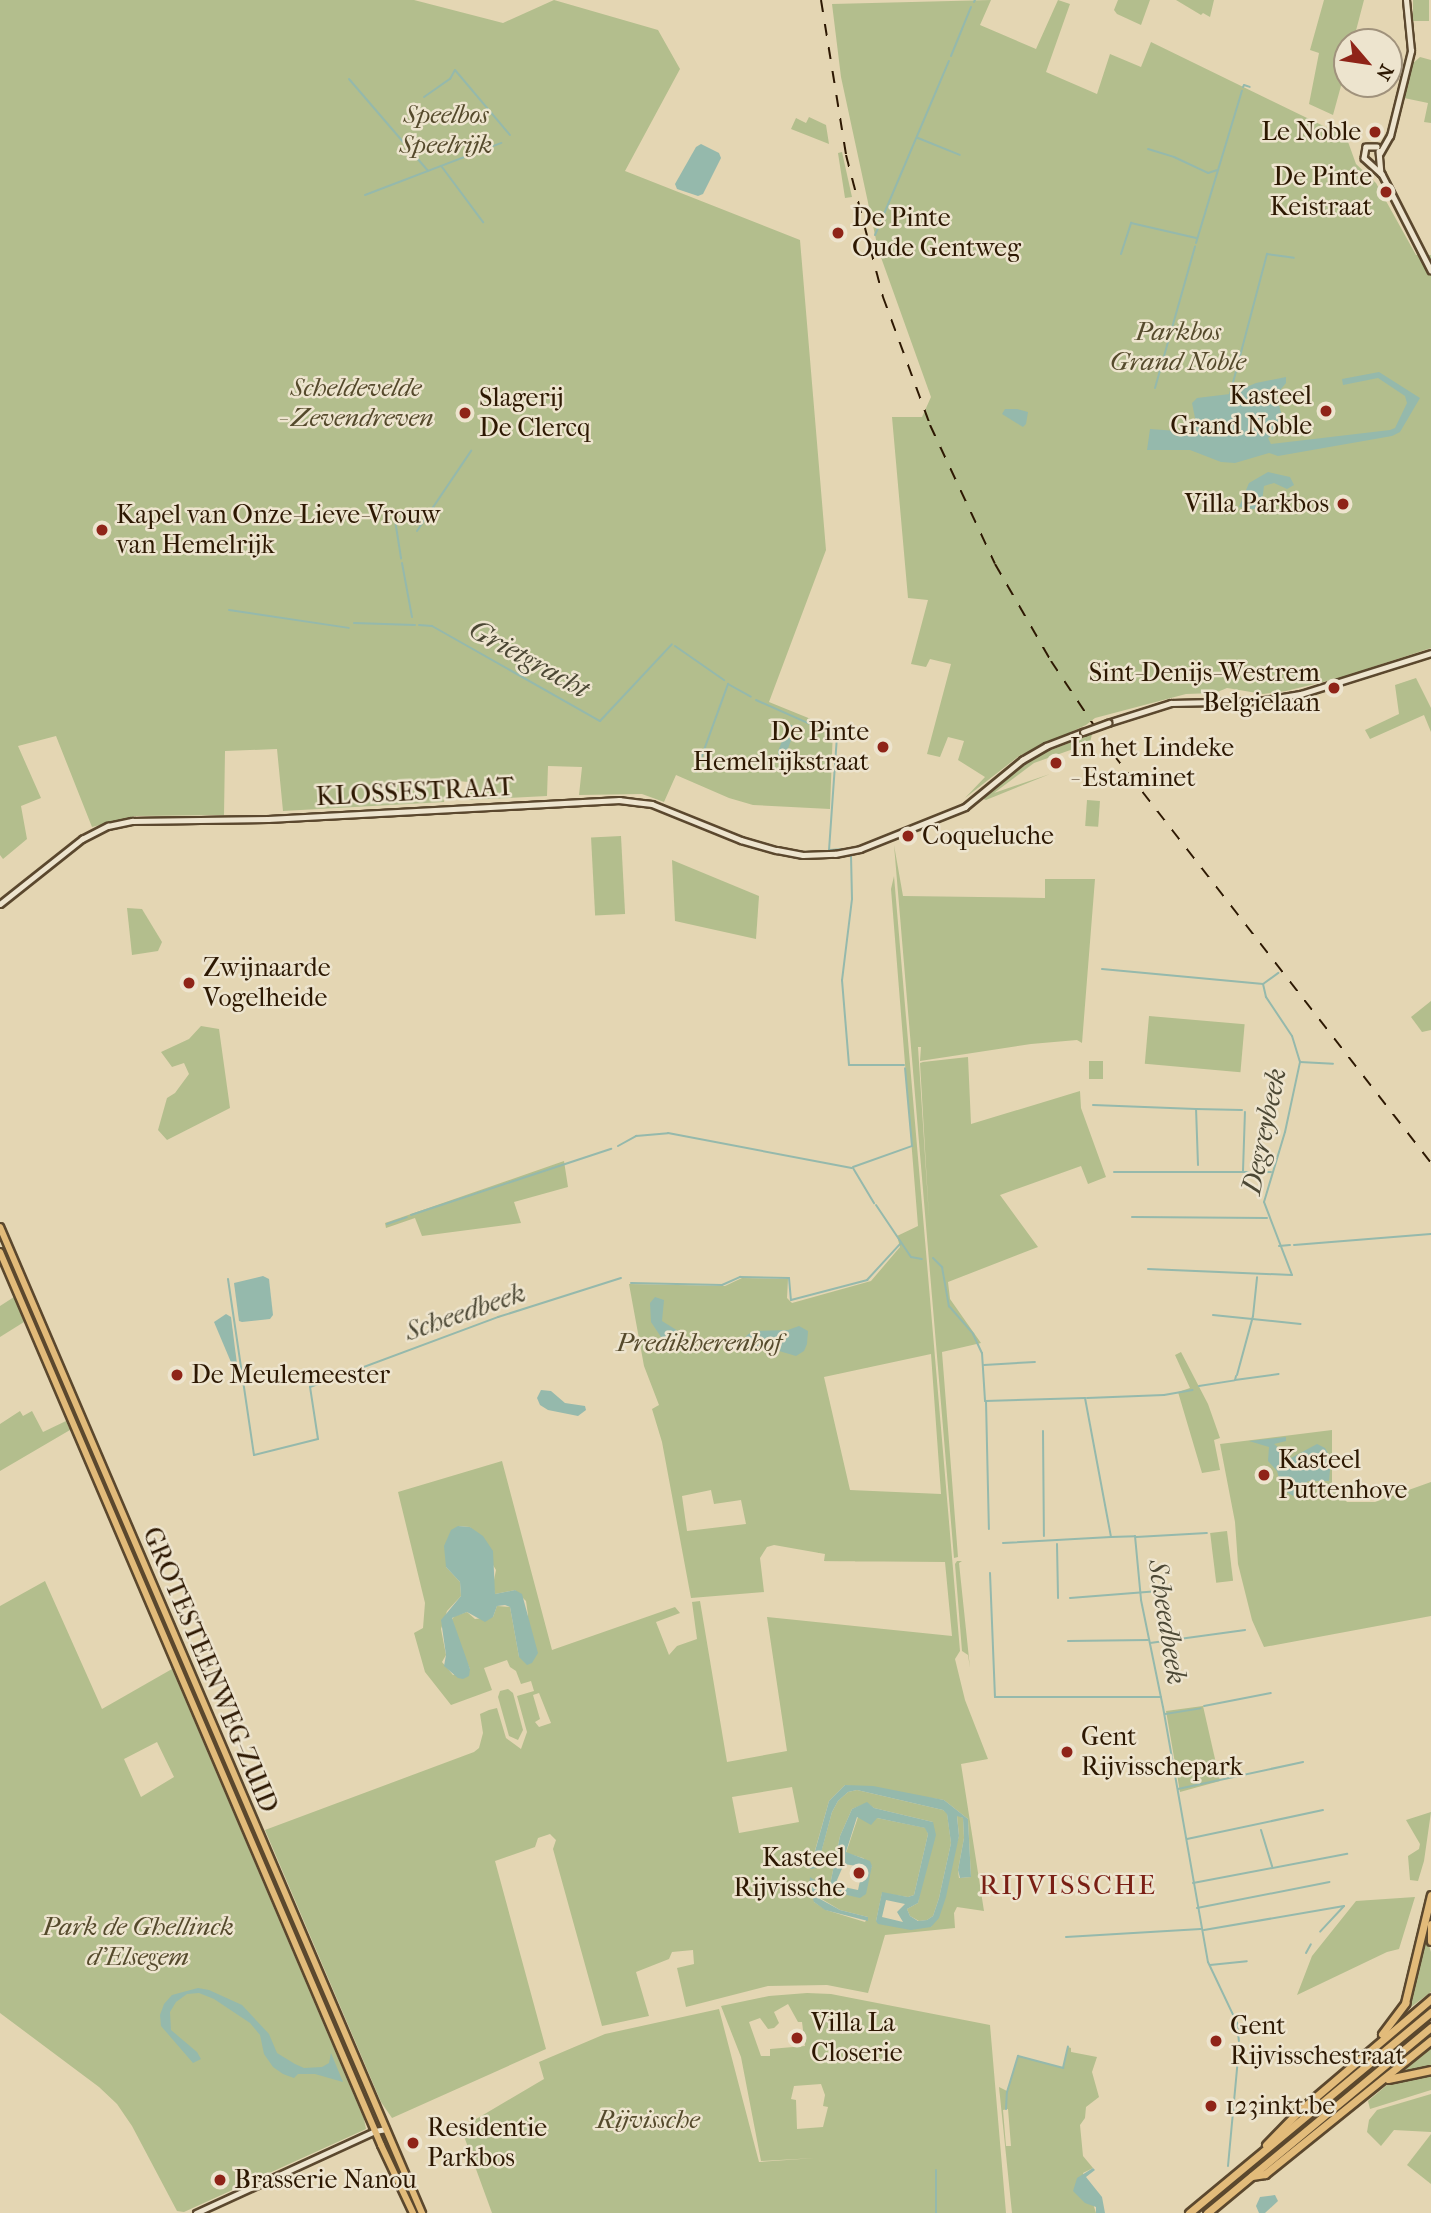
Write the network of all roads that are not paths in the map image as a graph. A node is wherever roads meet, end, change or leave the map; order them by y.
1 (1406, 0) edge
2 (1378, 150) junction
3 (1378, 159) junction
4 (1372, 162) junction
5 (1382, 174) junction
6 (1431, 270) edge
7 (1431, 653) edge
8 (0, 904) edge
9 (0, 1227) edge
10 (0, 1252) edge
11 (1431, 1895) edge
12 (1431, 1924) edge
13 (1431, 1941) edge
14 (1431, 1999) edge
15 (1431, 2012) edge
16 (1431, 2027) edge
17 (1431, 2040) edge
18 (1366, 2053) junction
19 (1431, 2070) edge
20 (1381, 2082) junction
21 (386, 2129) junction
22 (375, 2131) junction
23 (1260, 2154) junction
24 (1251, 2176) junction
25 (196, 2213) edge
26 (413, 2213) edge
27 (422, 2213) edge
28 (1189, 2213) edge
29 (1207, 2213) edge

1 - 2 street
2 - 3 street
2 - 4 street
3 - 4 street
3 - 5 street
4 - 5 street
5 - 6 street
7 - 8 street, KLOSSESTRAAT, bridge
9 - 21 highway, GROTESTEENWEG-ZUID
10 - 22 highway, GROTESTEENWEG-ZUID
11 - 18 highway
12 - 13 highway
14 - 18 highway
15 - 23 highway
16 - 24 highway
17 - 20 highway
18 - 23 highway
19 - 20 highway
20 - 24 highway
21 - 22 street
21 - 27 highway, GROTESTEENWEG-ZUID
22 - 25 street
22 - 26 highway, GROTESTEENWEG-ZUID
23 - 28 highway
24 - 29 highway

